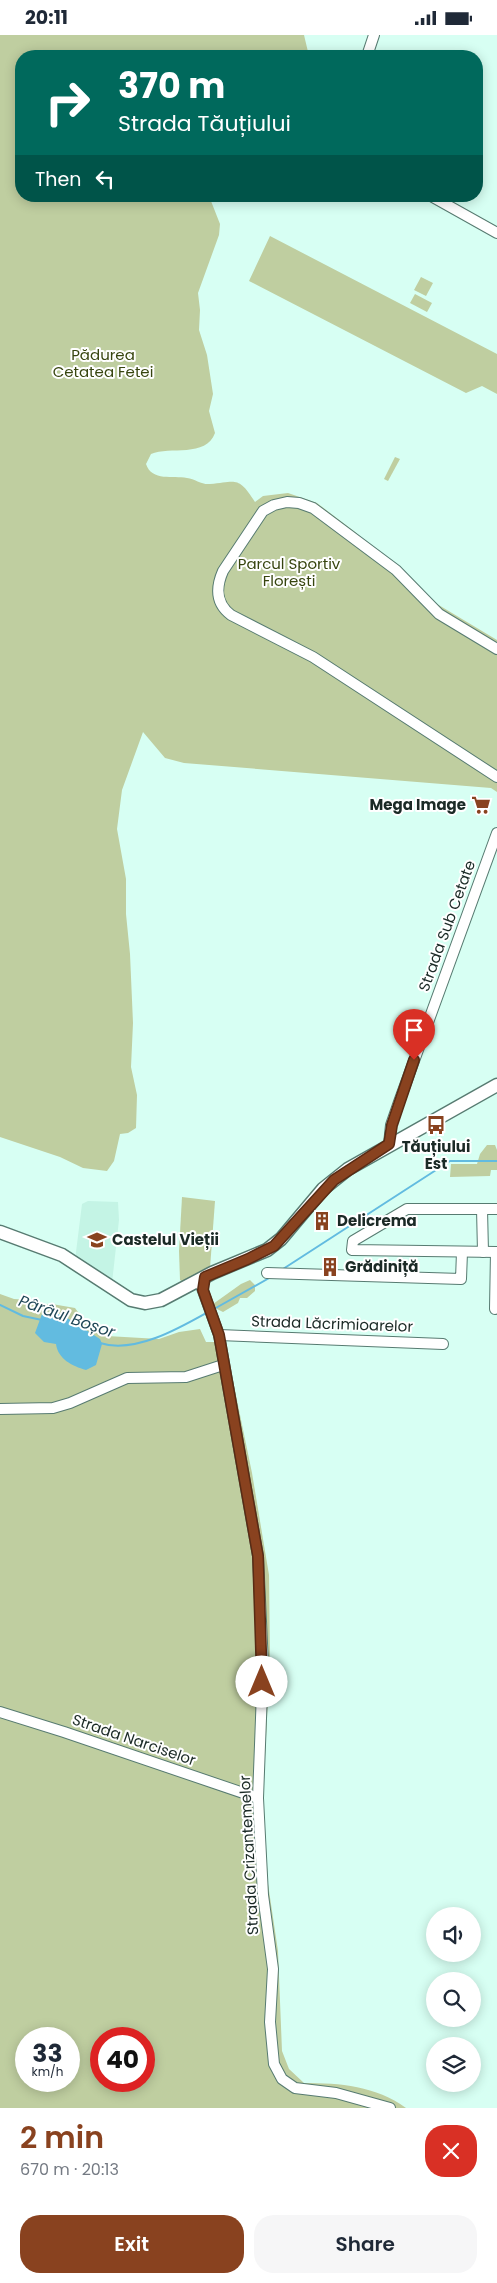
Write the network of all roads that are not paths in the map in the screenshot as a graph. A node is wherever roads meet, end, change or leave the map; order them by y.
1 (374, 35) edge
2 (369, 50) edge
3 (442, 202) edge
4 (497, 233) edge
5 (497, 649) edge
6 (497, 777) edge
7 (497, 833) edge
8 (497, 1085) edge
9 (389, 1144) junction
10 (482, 1209) junction
11 (497, 1209) edge
12 (0, 1232) edge
13 (462, 1252) junction
14 (483, 1252) junction
15 (497, 1252) edge
16 (267, 1273) dead end
17 (202, 1282) junction
18 (495, 1309) dead end
19 (219, 1335) junction
20 (443, 1344) dead end
21 (223, 1365) junction
22 (0, 1409) edge
23 (0, 1712) edge
24 (258, 1798) junction
25 (390, 2108) edge

1 - 2 street
3 - 4 street
5 - 6 street
7 - 9 street, Strada Sub Cetate
8 - 9 main road
9 - 17 main road
10 - 11 street
10 - 13 street
10 - 14 street
12 - 17 main road
13 - 14 street
13 - 16 street
14 - 15 street
15 - 18 street
17 - 19 street, Strada Crizantemelor
19 - 20 street, Strada Lăcrimioarelor
19 - 21 street, Strada Crizantemelor
21 - 22 street
21 - 24 street, Strada Crizantemelor
23 - 24 street, Strada Narciselor
24 - 25 street, Strada Crizantemelor

